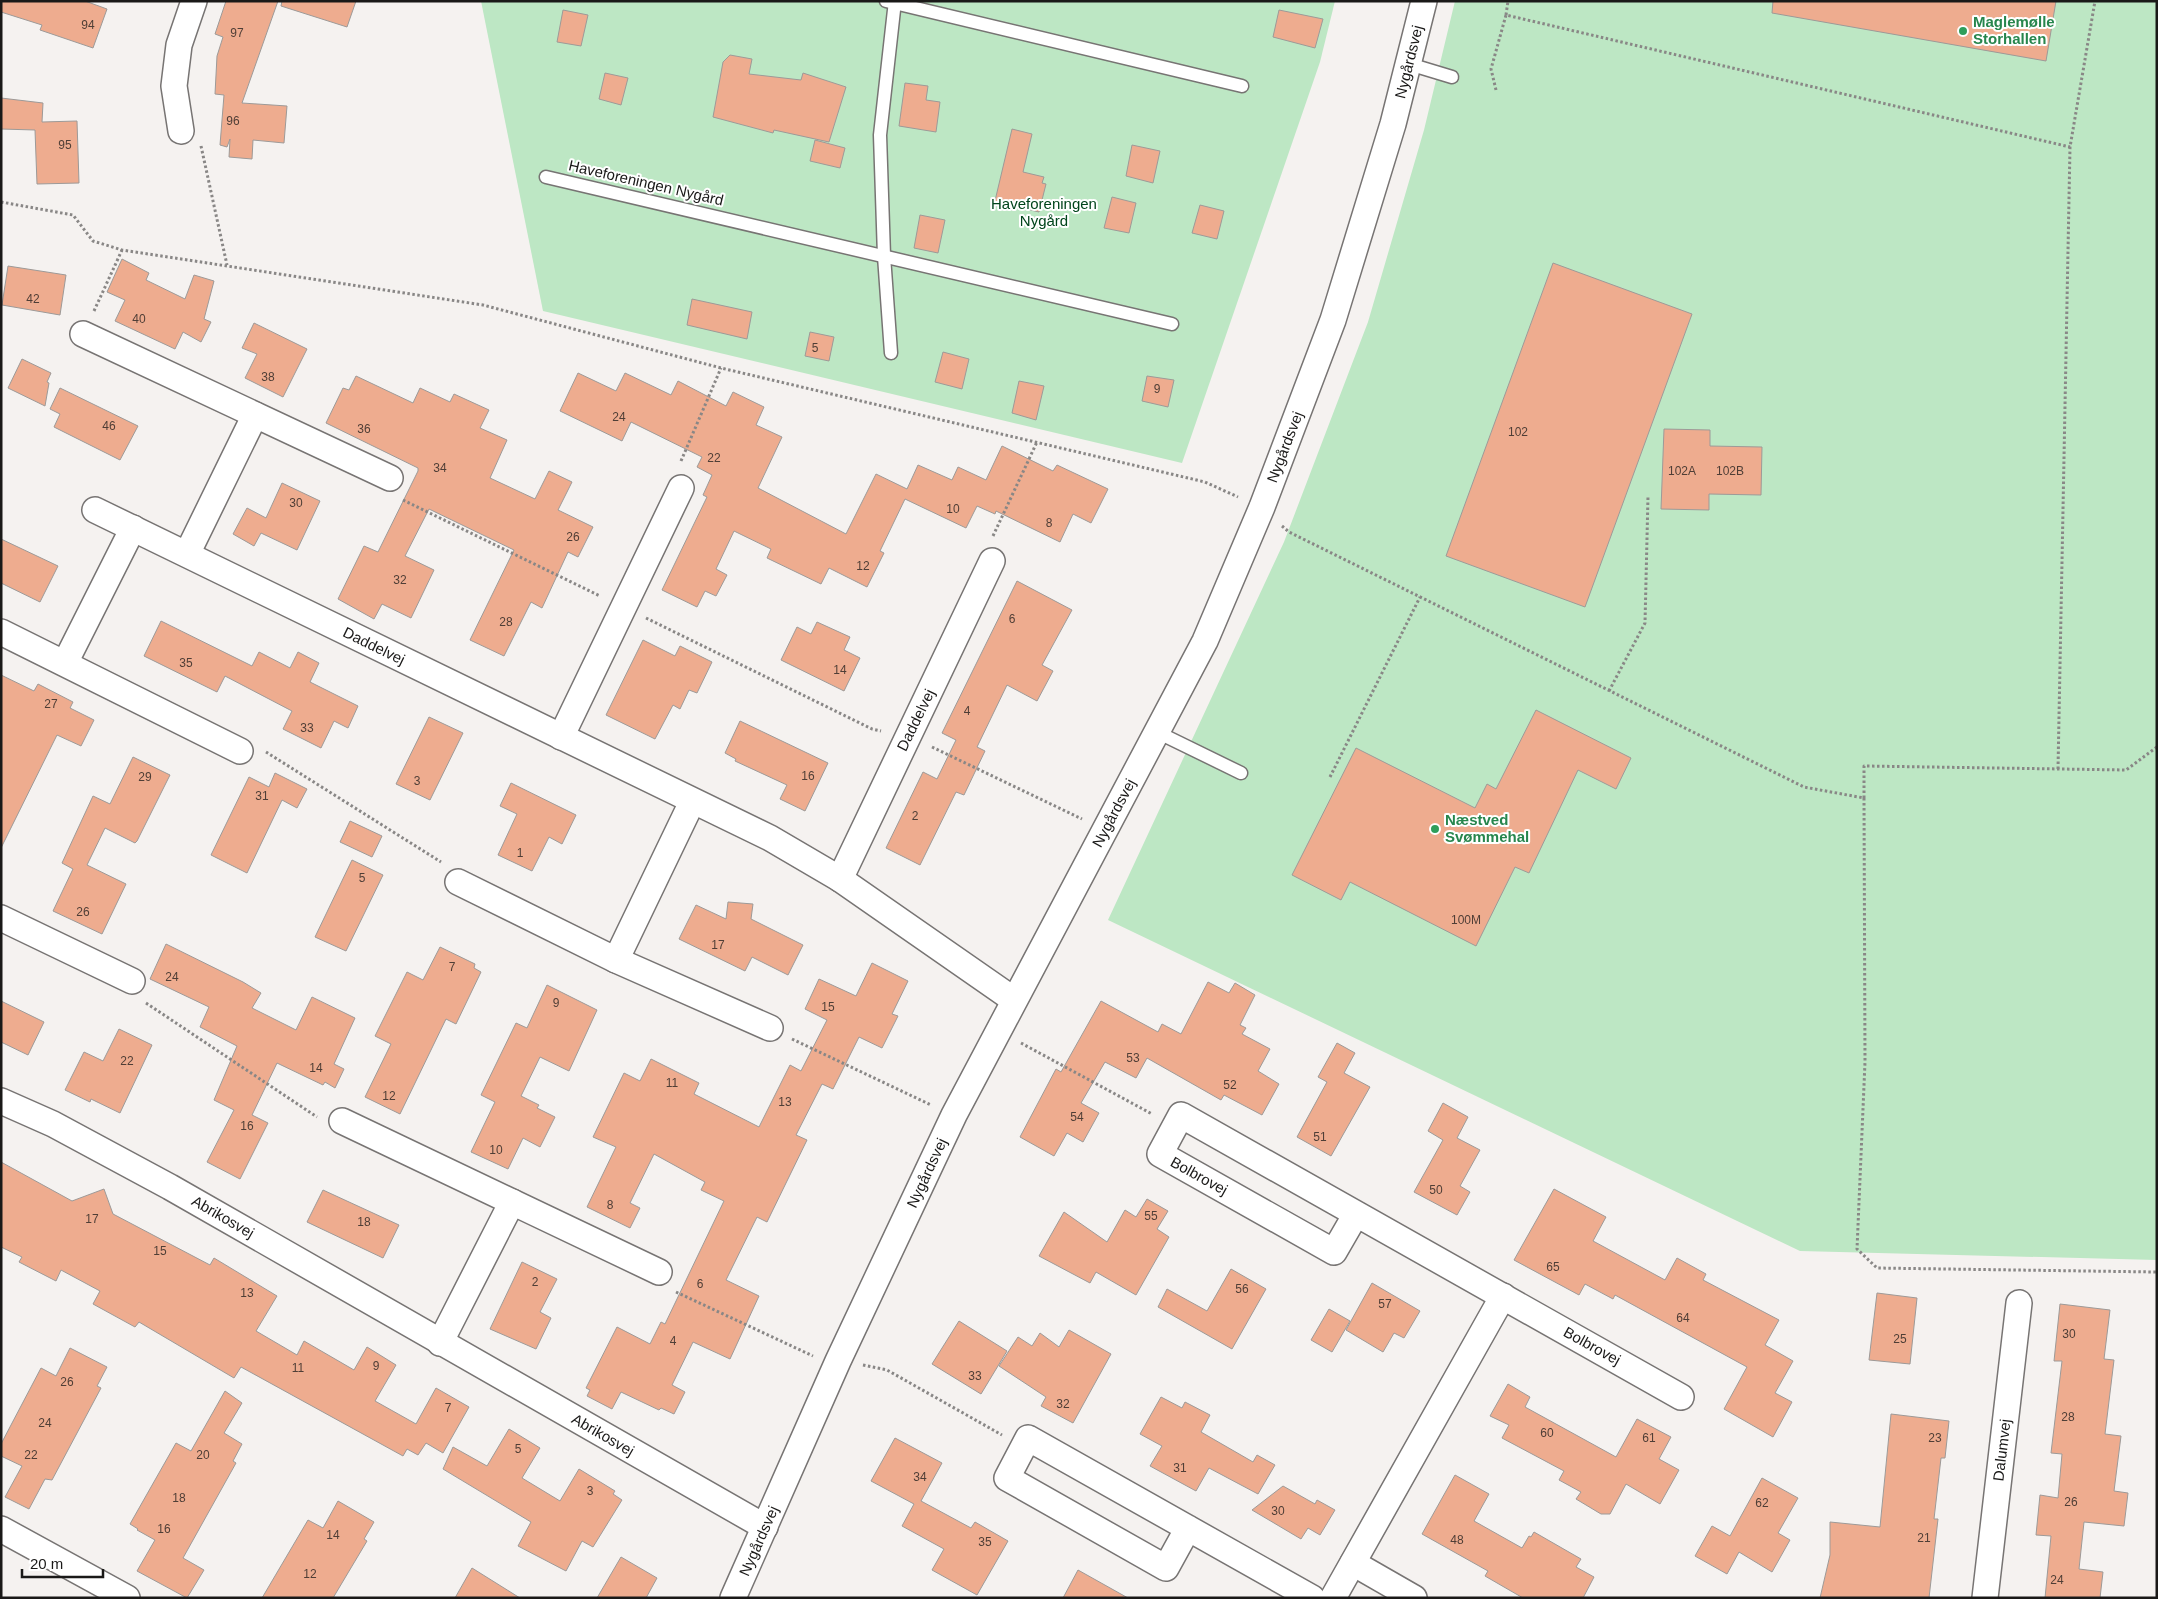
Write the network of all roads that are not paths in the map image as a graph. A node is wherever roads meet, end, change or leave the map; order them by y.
1 (194, 1) edge
2 (1424, 1) edge
3 (892, 2) edge
4 (1409, 64) junction
5 (1452, 77) dead end
6 (1242, 86) dead end
7 (181, 130) road end
8 (546, 176) dead end
9 (884, 256) junction
10 (1172, 324) dead end
11 (83, 334) road end
12 (891, 353) dead end
13 (255, 415) junction
14 (390, 478) road end
15 (681, 488) road end
16 (95, 510) dead end
17 (133, 528) junction
18 (187, 554) junction
19 (992, 561) road end
20 (1, 632) edge
21 (66, 663) junction
22 (1157, 732) junction
23 (561, 737) junction
24 (240, 751) road end
25 (1241, 772) dead end
26 (692, 802) junction
27 (840, 879) junction
28 (458, 882) road end
29 (1, 918) edge
30 (616, 960) junction
31 (132, 981) road end
32 (1014, 1000) junction
33 (770, 1028) road end
34 (1, 1101) edge
35 (342, 1121) road end
36 (512, 1202) junction
37 (1356, 1214) junction
38 (659, 1272) dead end
39 (1503, 1296) junction
40 (2019, 1303) dead end
41 (440, 1343) junction
42 (1681, 1397) dead end
43 (765, 1528) junction
44 (1188, 1528) junction
45 (1, 1529) edge
46 (1353, 1563) junction
47 (127, 1598) edge
48 (733, 1598) edge
49 (1312, 1598) edge
50 (1333, 1598) edge
51 (1414, 1598) edge
52 (1985, 1598) edge

1 - 7 street
2 - 4 street, Nygårdsvej
3 - 6 lane
3 - 9 lane
4 - 5 lane
4 - 22 street, Nygårdsvej
8 - 9 lane, Haveforeningen Nygård
9 - 10 lane, Haveforeningen Nygård
9 - 12 lane
11 - 13 street
13 - 14 street
13 - 18 street
15 - 23 street
16 - 17 street, Daddelvej
17 - 18 street, Daddelvej
17 - 21 street
18 - 23 street, Daddelvej
19 - 27 street, Daddelvej
20 - 21 street
21 - 24 street
22 - 25 lane
22 - 32 street, Nygårdsvej
23 - 26 street, Daddelvej
26 - 27 street, Daddelvej
26 - 30 street
27 - 32 street, Daddelvej
28 - 30 street
29 - 31 street
30 - 33 street
32 - 43 street, Nygårdsvej
34 - 41 street, Abrikosvej
35 - 36 street
36 - 38 street
36 - 41 street
37 - 37 street, Bolbrovej
37 - 39 street, Bolbrovej
39 - 42 street, Bolbrovej
39 - 46 street
40 - 52 street, Dalumvej
41 - 43 street, Abrikosvej
43 - 48 street, Nygårdsvej
44 - 44 street
44 - 49 street
45 - 47 street
46 - 50 street
46 - 51 street

